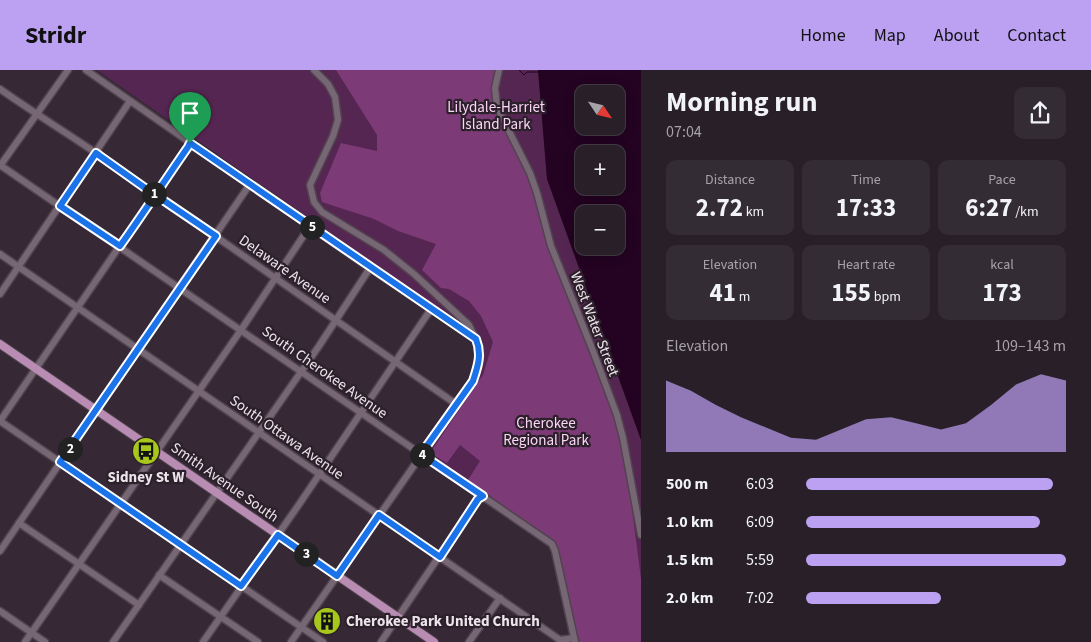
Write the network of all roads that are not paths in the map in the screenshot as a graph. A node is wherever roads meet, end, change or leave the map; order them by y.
1 (68, 70) edge
2 (86, 70) edge
3 (314, 70) edge
4 (500, 70) edge
5 (0, 89) edge
6 (130, 101) junction
7 (37, 114) junction
8 (190, 143) junction
9 (96, 153) junction
10 (0, 166) edge
11 (250, 184) junction
12 (155, 195) junction
13 (60, 206) junction
14 (310, 226) junction
15 (216, 236) junction
16 (120, 246) junction
17 (0, 254) edge
18 (18, 266) junction
19 (370, 268) junction
20 (276, 278) junction
21 (180, 288) junction
22 (0, 294) edge
23 (78, 308) junction
24 (431, 309) junction
25 (337, 320) junction
26 (241, 330) junction
27 (476, 339) junction
28 (0, 344) edge
29 (138, 349) junction
30 (396, 362) junction
31 (36, 369) junction
32 (301, 372) junction
33 (198, 391) junction
34 (456, 404) junction
35 (96, 410) junction
36 (362, 413) junction
37 (0, 421) edge
38 (259, 432) junction
39 (157, 452) junction
40 (421, 454) junction
41 (60, 462) junction
42 (319, 474) junction
43 (217, 493) junction
44 (483, 496) junction
45 (120, 504) junction
46 (379, 515) junction
47 (19, 523) junction
48 (278, 535) junction
49 (641, 535) edge
50 (180, 545) junction
51 (0, 551) edge
52 (440, 557) junction
53 (79, 564) junction
54 (159, 575) junction
55 (337, 576) junction
56 (241, 586) junction
57 (500, 598) junction
58 (139, 605) junction
59 (0, 611) edge
60 (220, 616) junction
61 (398, 618) junction
62 (301, 627) junction
63 (31, 633) junction
64 (575, 640) edge
65 (559, 641) edge
66 (25, 642) edge
67 (45, 642) edge
68 (113, 642) edge
69 (203, 642) edge
70 (258, 642) edge
71 (291, 642) edge
72 (323, 642) edge
73 (381, 642) edge
74 (434, 642) edge
75 (469, 642) edge

1 - 7 street
2 - 6 street
3 - 27 street
4 - 49 street, West Water Street
5 - 7 street, Delaware Avenue
6 - 8 street
6 - 9 street
7 - 9 street, Delaware Avenue
7 - 10 street
8 - 11 street
8 - 12 street
9 - 12 street, Delaware Avenue
9 - 13 street
10 - 13 street, South Cherokee Avenue
11 - 14 street
11 - 15 street
12 - 15 street, Delaware Avenue
12 - 16 street
13 - 16 street, South Cherokee Avenue
13 - 18 street
14 - 19 street
14 - 20 street
15 - 20 street, Delaware Avenue
15 - 21 street
16 - 21 street, South Cherokee Avenue
16 - 23 street
17 - 18 street, South Ottawa Avenue
18 - 22 street
18 - 23 street, South Ottawa Avenue
19 - 24 street
19 - 25 street
20 - 25 street, Delaware Avenue
20 - 26 street
21 - 26 street, South Cherokee Avenue
21 - 29 street
23 - 29 street, South Ottawa Avenue
23 - 31 street
24 - 27 street
24 - 30 street
25 - 30 street, Delaware Avenue
25 - 32 street
26 - 32 street, South Cherokee Avenue
26 - 33 street
27 - 34 street
28 - 31 main road, Smith Avenue South
29 - 33 street, South Ottawa Avenue
29 - 35 street
30 - 34 street, Delaware Avenue
30 - 36 street
31 - 35 main road, Smith Avenue South
31 - 37 street
32 - 36 street, South Cherokee Avenue
32 - 38 street
33 - 38 street, South Ottawa Avenue
33 - 39 street
34 - 40 street
35 - 39 main road, Smith Avenue South
35 - 41 street
36 - 40 street, South Cherokee Avenue
36 - 42 street
37 - 41 street
38 - 42 street, South Ottawa Avenue
38 - 43 street
39 - 43 main road, Smith Avenue South
39 - 45 street
40 - 44 street, South Cherokee Avenue
40 - 46 street
41 - 45 street
41 - 47 street
42 - 46 street, South Ottawa Avenue
42 - 48 street
43 - 48 main road, Smith Avenue South
43 - 50 street
44 - 52 street
44 - 64 street, South Cherokee Avenue
45 - 50 street
45 - 53 street
46 - 52 street, South Ottawa Avenue
46 - 55 street
47 - 51 street
47 - 53 street
48 - 55 main road, Smith Avenue South
48 - 56 street
50 - 54 street
50 - 56 street
52 - 57 street, South Ottawa Avenue
52 - 61 street
53 - 58 street
53 - 63 street
54 - 58 street
54 - 60 street
55 - 61 main road, Smith Avenue South
55 - 62 street
56 - 60 street
56 - 62 street
57 - 65 street, South Ottawa Avenue
57 - 75 street
58 - 68 street
59 - 63 street
60 - 69 street
60 - 70 street
61 - 73 street
61 - 74 main road, Smith Avenue South
62 - 71 street
62 - 72 street
63 - 66 street
63 - 67 street
64 - 65 street

